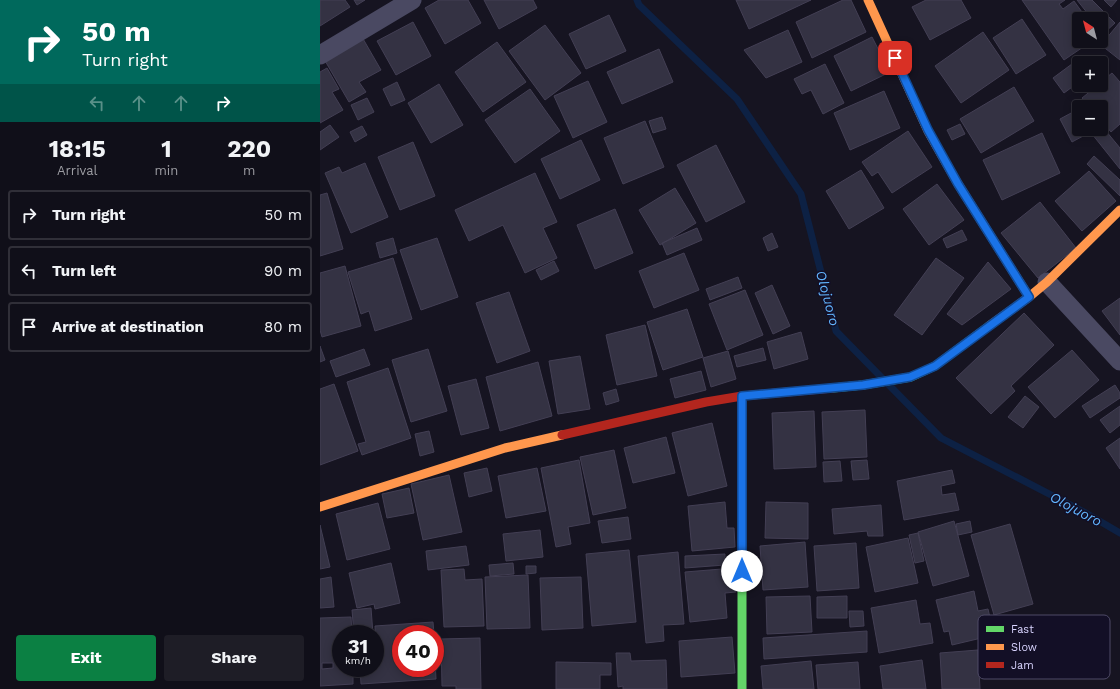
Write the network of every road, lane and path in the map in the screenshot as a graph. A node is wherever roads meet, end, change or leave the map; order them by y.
1 (412, 0) edge
2 (868, 0) edge
3 (320, 55) edge
4 (1120, 210) edge
5 (1047, 282) junction
6 (1029, 297) junction
7 (1120, 361) edge
8 (742, 396) junction
9 (320, 507) edge
10 (742, 689) edge

1 - 3 street
2 - 6 street
4 - 5 street
5 - 6 street
5 - 7 street
6 - 8 street
8 - 9 street
8 - 10 street

